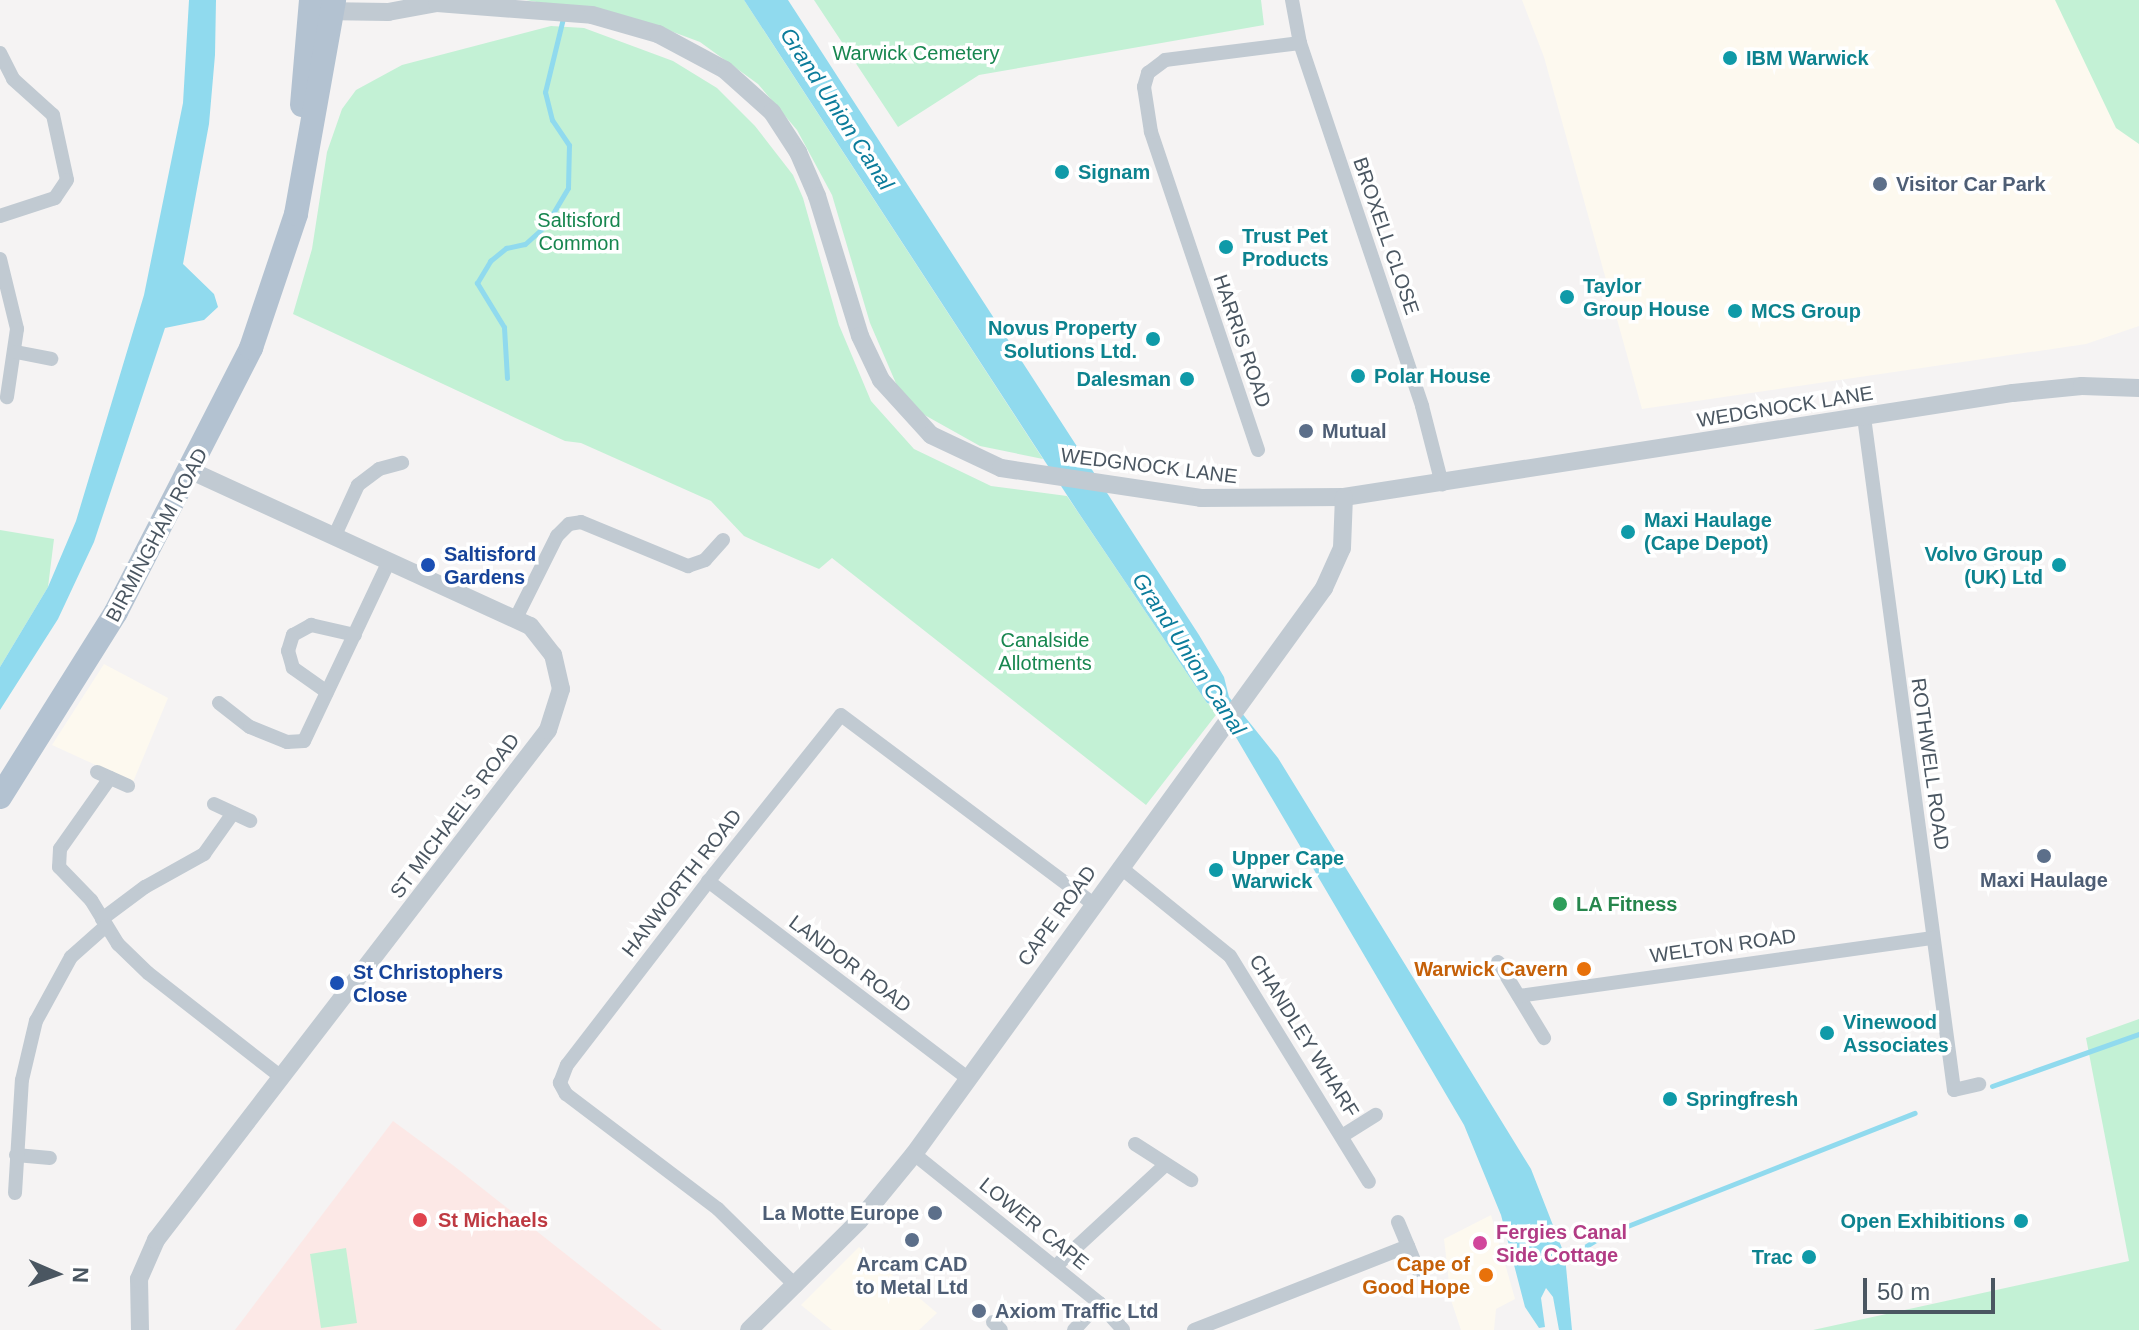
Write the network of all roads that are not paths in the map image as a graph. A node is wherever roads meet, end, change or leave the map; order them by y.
1 (1292, 0) edge
2 (434, 1) edge
3 (322, 5) edge
4 (1300, 43) junction
5 (0, 53) edge
6 (0, 216) edge
7 (0, 259) edge
8 (16, 352) junction
9 (51, 359) dead end
10 (2139, 388) edge
11 (7, 397) dead end
12 (1864, 417) junction
13 (1258, 450) dead end
14 (402, 463) dead end
15 (192, 471) junction
16 (1442, 484) junction
17 (1344, 497) junction
18 (335, 535) junction
19 (723, 540) dead end
20 (389, 561) junction
21 (516, 618) junction
22 (355, 635) junction
23 (327, 692) junction
24 (219, 703) dead end
25 (128, 786) dead end
26 (0, 797) edge
27 (214, 804) dead end
28 (233, 813) junction
29 (250, 821) dead end
30 (1120, 867) junction
31 (708, 881) junction
32 (1094, 904) junction
33 (104, 922) junction
34 (1933, 938) junction
35 (1498, 962) dead end
36 (1519, 996) junction
37 (1544, 1038) dead end
38 (280, 1076) junction
39 (968, 1078) junction
40 (1979, 1084) dead end
41 (1376, 1115) dead end
42 (1342, 1136) junction
43 (1135, 1144) dead end
44 (914, 1154) junction
45 (16, 1155) junction
46 (50, 1158) dead end
47 (1165, 1165) junction
48 (1191, 1180) dead end
49 (1369, 1182) dead end
50 (15, 1193) dead end
51 (1398, 1222) dead end
52 (1408, 1246) junction
53 (1055, 1267) junction
54 (1418, 1270) dead end
55 (796, 1286) junction
56 (1099, 1303) junction
57 (140, 1330) edge
58 (749, 1330) edge
59 (1074, 1330) edge
60 (1123, 1330) edge
61 (1194, 1330) edge

1 - 4 street, BROXELL CLOSE
2 - 3 street, WEDGNOCK LANE
2 - 17 street, WEDGNOCK LANE
3 - 15 main road, BIRMINGHAM ROAD
4 - 13 street, HARRIS ROAD
4 - 16 street, BROXELL CLOSE
5 - 6 street
7 - 8 street
8 - 9 street
8 - 11 street
10 - 12 street, WEDGNOCK LANE
12 - 16 street, WEDGNOCK LANE
12 - 34 street, ROTHWELL ROAD
14 - 18 street
15 - 18 street, ST MICHAEL'S ROAD
15 - 26 main road, BIRMINGHAM ROAD
16 - 17 street, WEDGNOCK LANE
17 - 30 street, CAPE ROAD
18 - 20 street, ST MICHAEL'S ROAD
19 - 21 street
20 - 21 street, ST MICHAEL'S ROAD
20 - 22 street
21 - 38 street, ST MICHAEL'S ROAD
22 - 23 street
22 - 23 street
23 - 24 street
25 - 33 street
27 - 28 street
28 - 29 street
28 - 33 street
30 - 32 street, CAPE ROAD
30 - 42 street, CHANDLEY WHARF
31 - 32 street, HANWORTH ROAD
31 - 39 street, LANDOR ROAD
31 - 55 street, HANWORTH ROAD
32 - 39 street, CAPE ROAD
33 - 38 street
33 - 45 street
34 - 36 street, WELTON ROAD
34 - 40 street, ROTHWELL ROAD
35 - 36 street
36 - 37 street
38 - 57 street, ST MICHAEL'S ROAD
39 - 44 street, CAPE ROAD
41 - 42 street, CHANDLEY WHARF
42 - 49 street, CHANDLEY WHARF
43 - 47 street
44 - 53 street, LOWER CAPE
44 - 55 street, CAPE ROAD
45 - 46 street
45 - 50 street
47 - 48 street
47 - 53 street
51 - 52 street
52 - 54 street
52 - 61 street
53 - 56 street, LOWER CAPE
55 - 58 street, CAPE ROAD
56 - 59 street
56 - 60 street, LOWER CAPE

